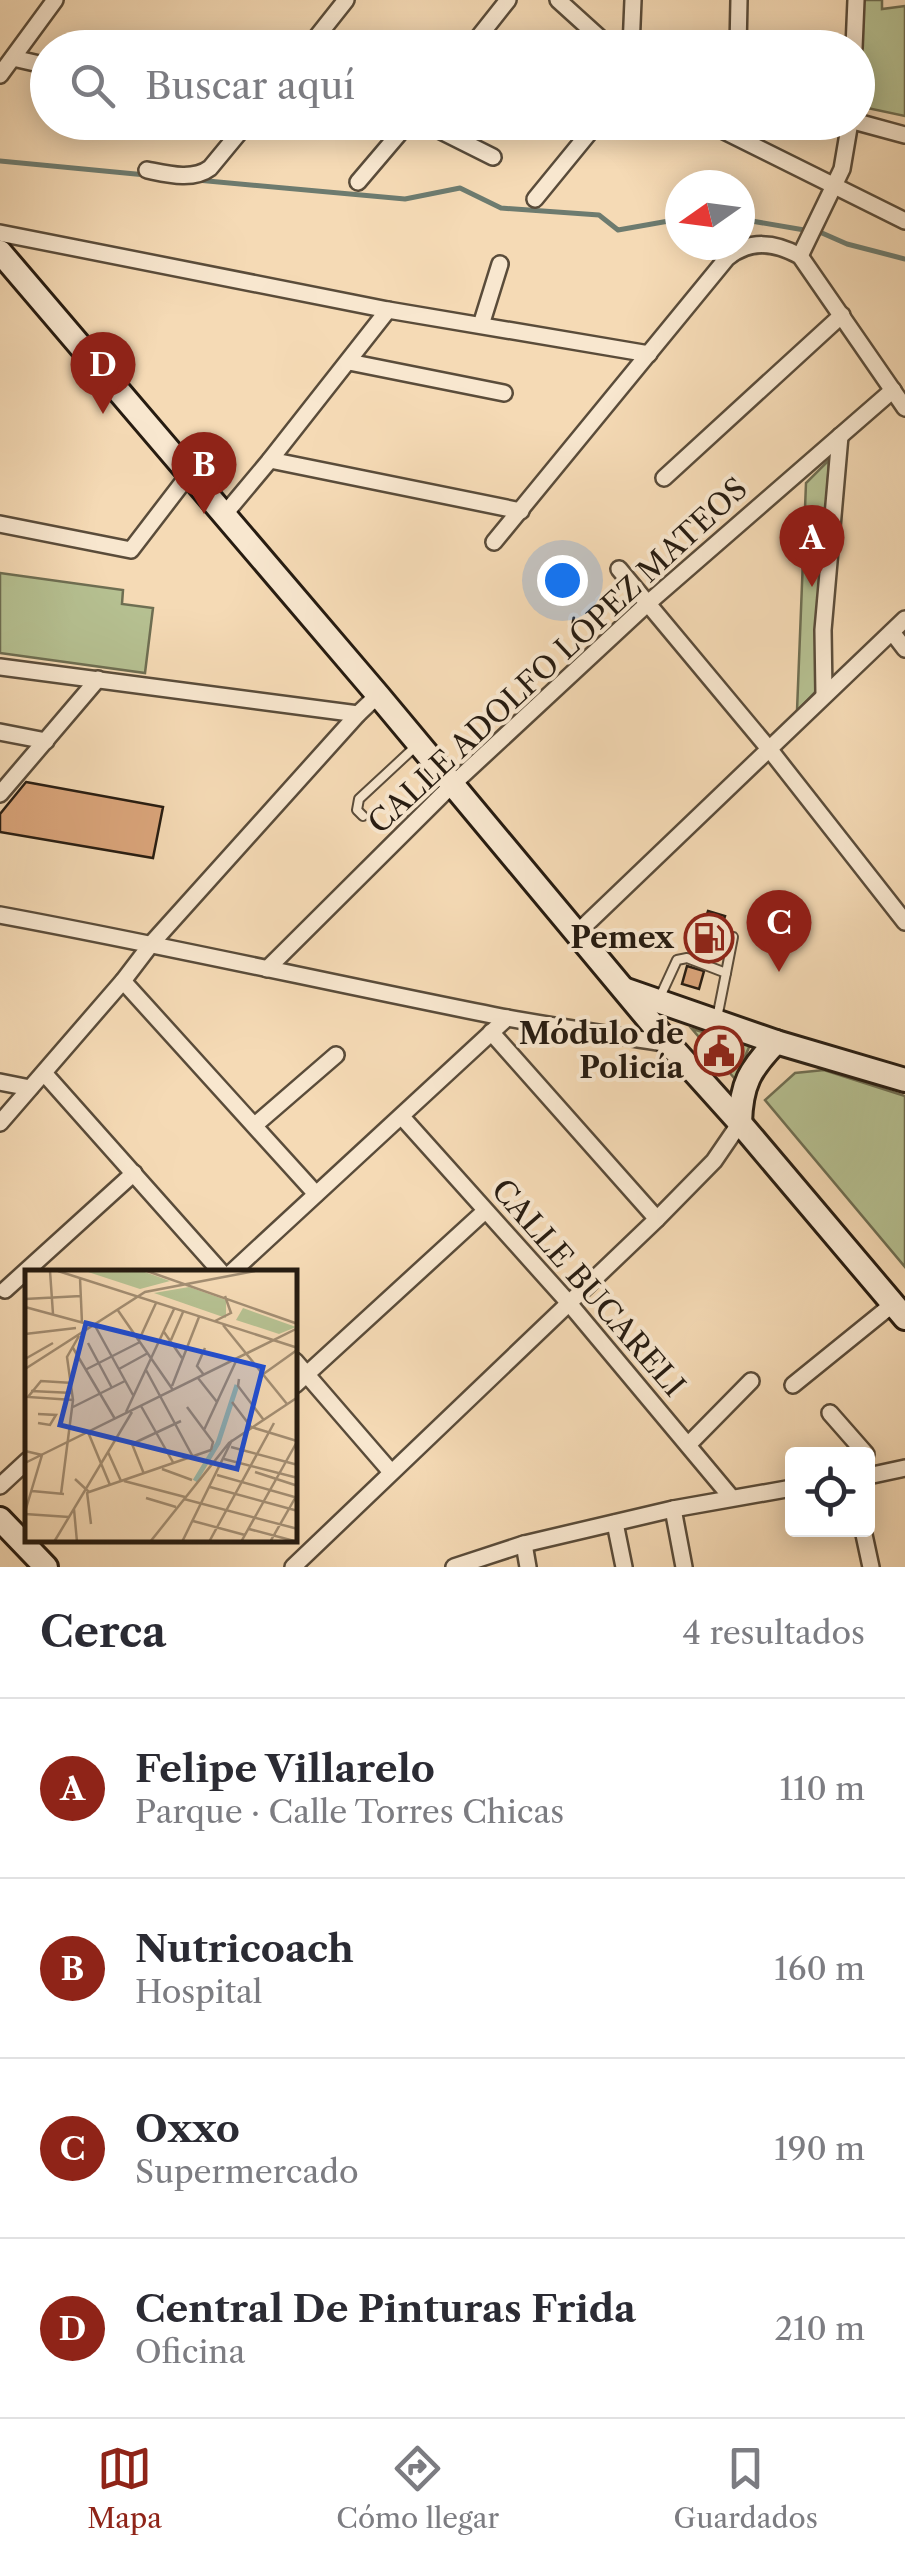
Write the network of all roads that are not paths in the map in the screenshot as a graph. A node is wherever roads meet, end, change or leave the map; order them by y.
1 (56, 0) edge
2 (346, 0) edge
3 (508, 0) edge
4 (558, 0) edge
5 (633, 0) edge
6 (740, 0) edge
7 (856, 0) edge
8 (34, 30) edge
9 (322, 30) edge
10 (484, 30) edge
11 (591, 30) edge
12 (631, 30) edge
13 (739, 30) edge
14 (855, 30) edge
15 (30, 35) edge
16 (13, 58) junction
17 (30, 62) edge
18 (0, 75) edge
19 (875, 127) edge
20 (905, 135) edge
21 (233, 140) edge
22 (394, 140) edge
23 (459, 140) edge
24 (583, 140) edge
25 (741, 140) edge
26 (850, 140) edge
27 (493, 157) dead end
28 (146, 170) dead end
29 (358, 182) dead end
30 (833, 187) junction
31 (535, 199) dead end
32 (905, 221) edge
33 (0, 234) edge
34 (804, 248) junction
35 (0, 252) edge
36 (500, 264) dead end
37 (388, 310) junction
38 (842, 315) junction
39 (481, 326) junction
40 (650, 354) junction
41 (348, 362) junction
42 (893, 390) junction
43 (504, 393) dead end
44 (905, 408) edge
45 (840, 436) junction
46 (270, 460) junction
47 (190, 474) junction
48 (664, 478) dead end
49 (521, 511) junction
50 (224, 515) junction
51 (0, 524) edge
52 (494, 542) dead end
53 (619, 569) dead end
54 (647, 604) junction
55 (905, 619) edge
56 (892, 632) junction
57 (905, 649) edge
58 (0, 667) edge
59 (98, 679) junction
60 (824, 694) junction
61 (378, 695) junction
62 (358, 714) junction
63 (0, 732) edge
64 (46, 741) junction
65 (418, 744) junction
66 (770, 750) junction
67 (452, 785) junction
68 (0, 794) edge
69 (362, 816) dead end
70 (0, 915) edge
71 (905, 922) edge
72 (577, 933) junction
73 (733, 937) dead end
74 (152, 943) junction
75 (267, 969) junction
76 (726, 973) junction
77 (122, 981) junction
78 (626, 990) junction
79 (658, 1002) junction
80 (507, 1018) junction
81 (716, 1022) junction
82 (491, 1032) junction
83 (776, 1042) junction
84 (669, 1044) junction
85 (336, 1055) dead end
86 (44, 1073) junction
87 (905, 1080) edge
88 (0, 1082) edge
89 (30, 1088) junction
90 (402, 1116) junction
91 (740, 1122) junction
92 (0, 1123) edge
93 (255, 1125) junction
94 (134, 1173) junction
95 (316, 1194) junction
96 (485, 1211) junction
97 (657, 1219) junction
98 (28, 1270) edge
99 (219, 1270) edge
100 (234, 1270) edge
101 (25, 1273) edge
102 (6, 1290) dead end
103 (568, 1302) junction
104 (902, 1315) edge
105 (301, 1380) edge
106 (751, 1381) dead end
107 (793, 1385) dead end
108 (830, 1413) dead end
109 (688, 1444) junction
110 (860, 1447) edge
111 (25, 1463) edge
112 (905, 1468) edge
113 (391, 1472) junction
114 (875, 1475) edge
115 (0, 1486) edge
116 (785, 1489) edge
117 (731, 1497) junction
118 (673, 1509) junction
119 (0, 1519) edge
120 (616, 1523) junction
121 (865, 1537) edge
122 (524, 1544) junction
123 (46, 1567) edge
124 (293, 1567) edge
125 (454, 1567) edge
126 (528, 1567) edge
127 (624, 1567) edge
128 (684, 1567) edge
129 (872, 1567) edge

1 - 8 street
2 - 9 street
3 - 10 street
4 - 11 street
5 - 12 street
6 - 13 street
7 - 14 street
15 - 16 street
16 - 17 street
16 - 18 street
19 - 20 street
21 - 28 street
22 - 29 street
23 - 27 street
24 - 31 street
25 - 30 street
26 - 30 street
30 - 32 street
30 - 34 street
33 - 37 street
34 - 38 street
34 - 40 street
35 - 47 main road
36 - 39 street
37 - 39 street
37 - 41 street
38 - 42 street
38 - 48 street
39 - 40 street
40 - 49 street
41 - 43 street
41 - 46 street
42 - 44 street
42 - 45 street, CALLE ADOLFO LÓPEZ MATEOS
45 - 54 street, CALLE ADOLFO LÓPEZ MATEOS
45 - 60 street
46 - 49 street
46 - 50 street
47 - 50 main road
47 - 51 street
49 - 52 street
50 - 61 main road
53 - 54 street
54 - 66 street
54 - 67 street, CALLE ADOLFO LÓPEZ MATEOS
55 - 56 street
56 - 57 street
56 - 60 street
58 - 59 street
59 - 62 street
59 - 64 street
60 - 66 street
61 - 62 street
61 - 65 main road
62 - 74 street
63 - 64 street
64 - 68 street
65 - 67 main road
65 - 69 lane
66 - 71 street
66 - 72 street
67 - 72 main road
67 - 75 street, CALLE ADOLFO LÓPEZ MATEOS
70 - 74 street
72 - 78 main road
73 - 76 lane
74 - 75 street
74 - 77 street
75 - 80 street
76 - 79 lane
76 - 81 lane
77 - 86 street
77 - 93 street
78 - 79 main road
78 - 84 main road
79 - 81 main road
80 - 82 street
80 - 84 street
81 - 83 main road
82 - 90 street
82 - 97 street
83 - 87 main road
83 - 91 main road
84 - 91 main road
85 - 93 street
86 - 89 street
86 - 94 street
88 - 89 street
89 - 92 street
90 - 95 street
90 - 96 street, CALLE BUCARELI
91 - 97 street
91 - 104 main road
93 - 95 street
94 - 98 street
94 - 99 street
95 - 100 street
96 - 103 street, CALLE BUCARELI
96 - 105 street
97 - 103 street
101 - 102 street
103 - 109 street, CALLE BUCARELI
103 - 113 street
104 - 107 street
105 - 113 street
106 - 109 street
108 - 110 street
109 - 117 street, CALLE BUCARELI
111 - 115 street
112 - 114 street
113 - 124 street
116 - 117 street
117 - 118 street
118 - 120 street
118 - 128 street
119 - 123 main road
120 - 122 street
120 - 127 street
121 - 129 street
122 - 125 street
122 - 126 street

